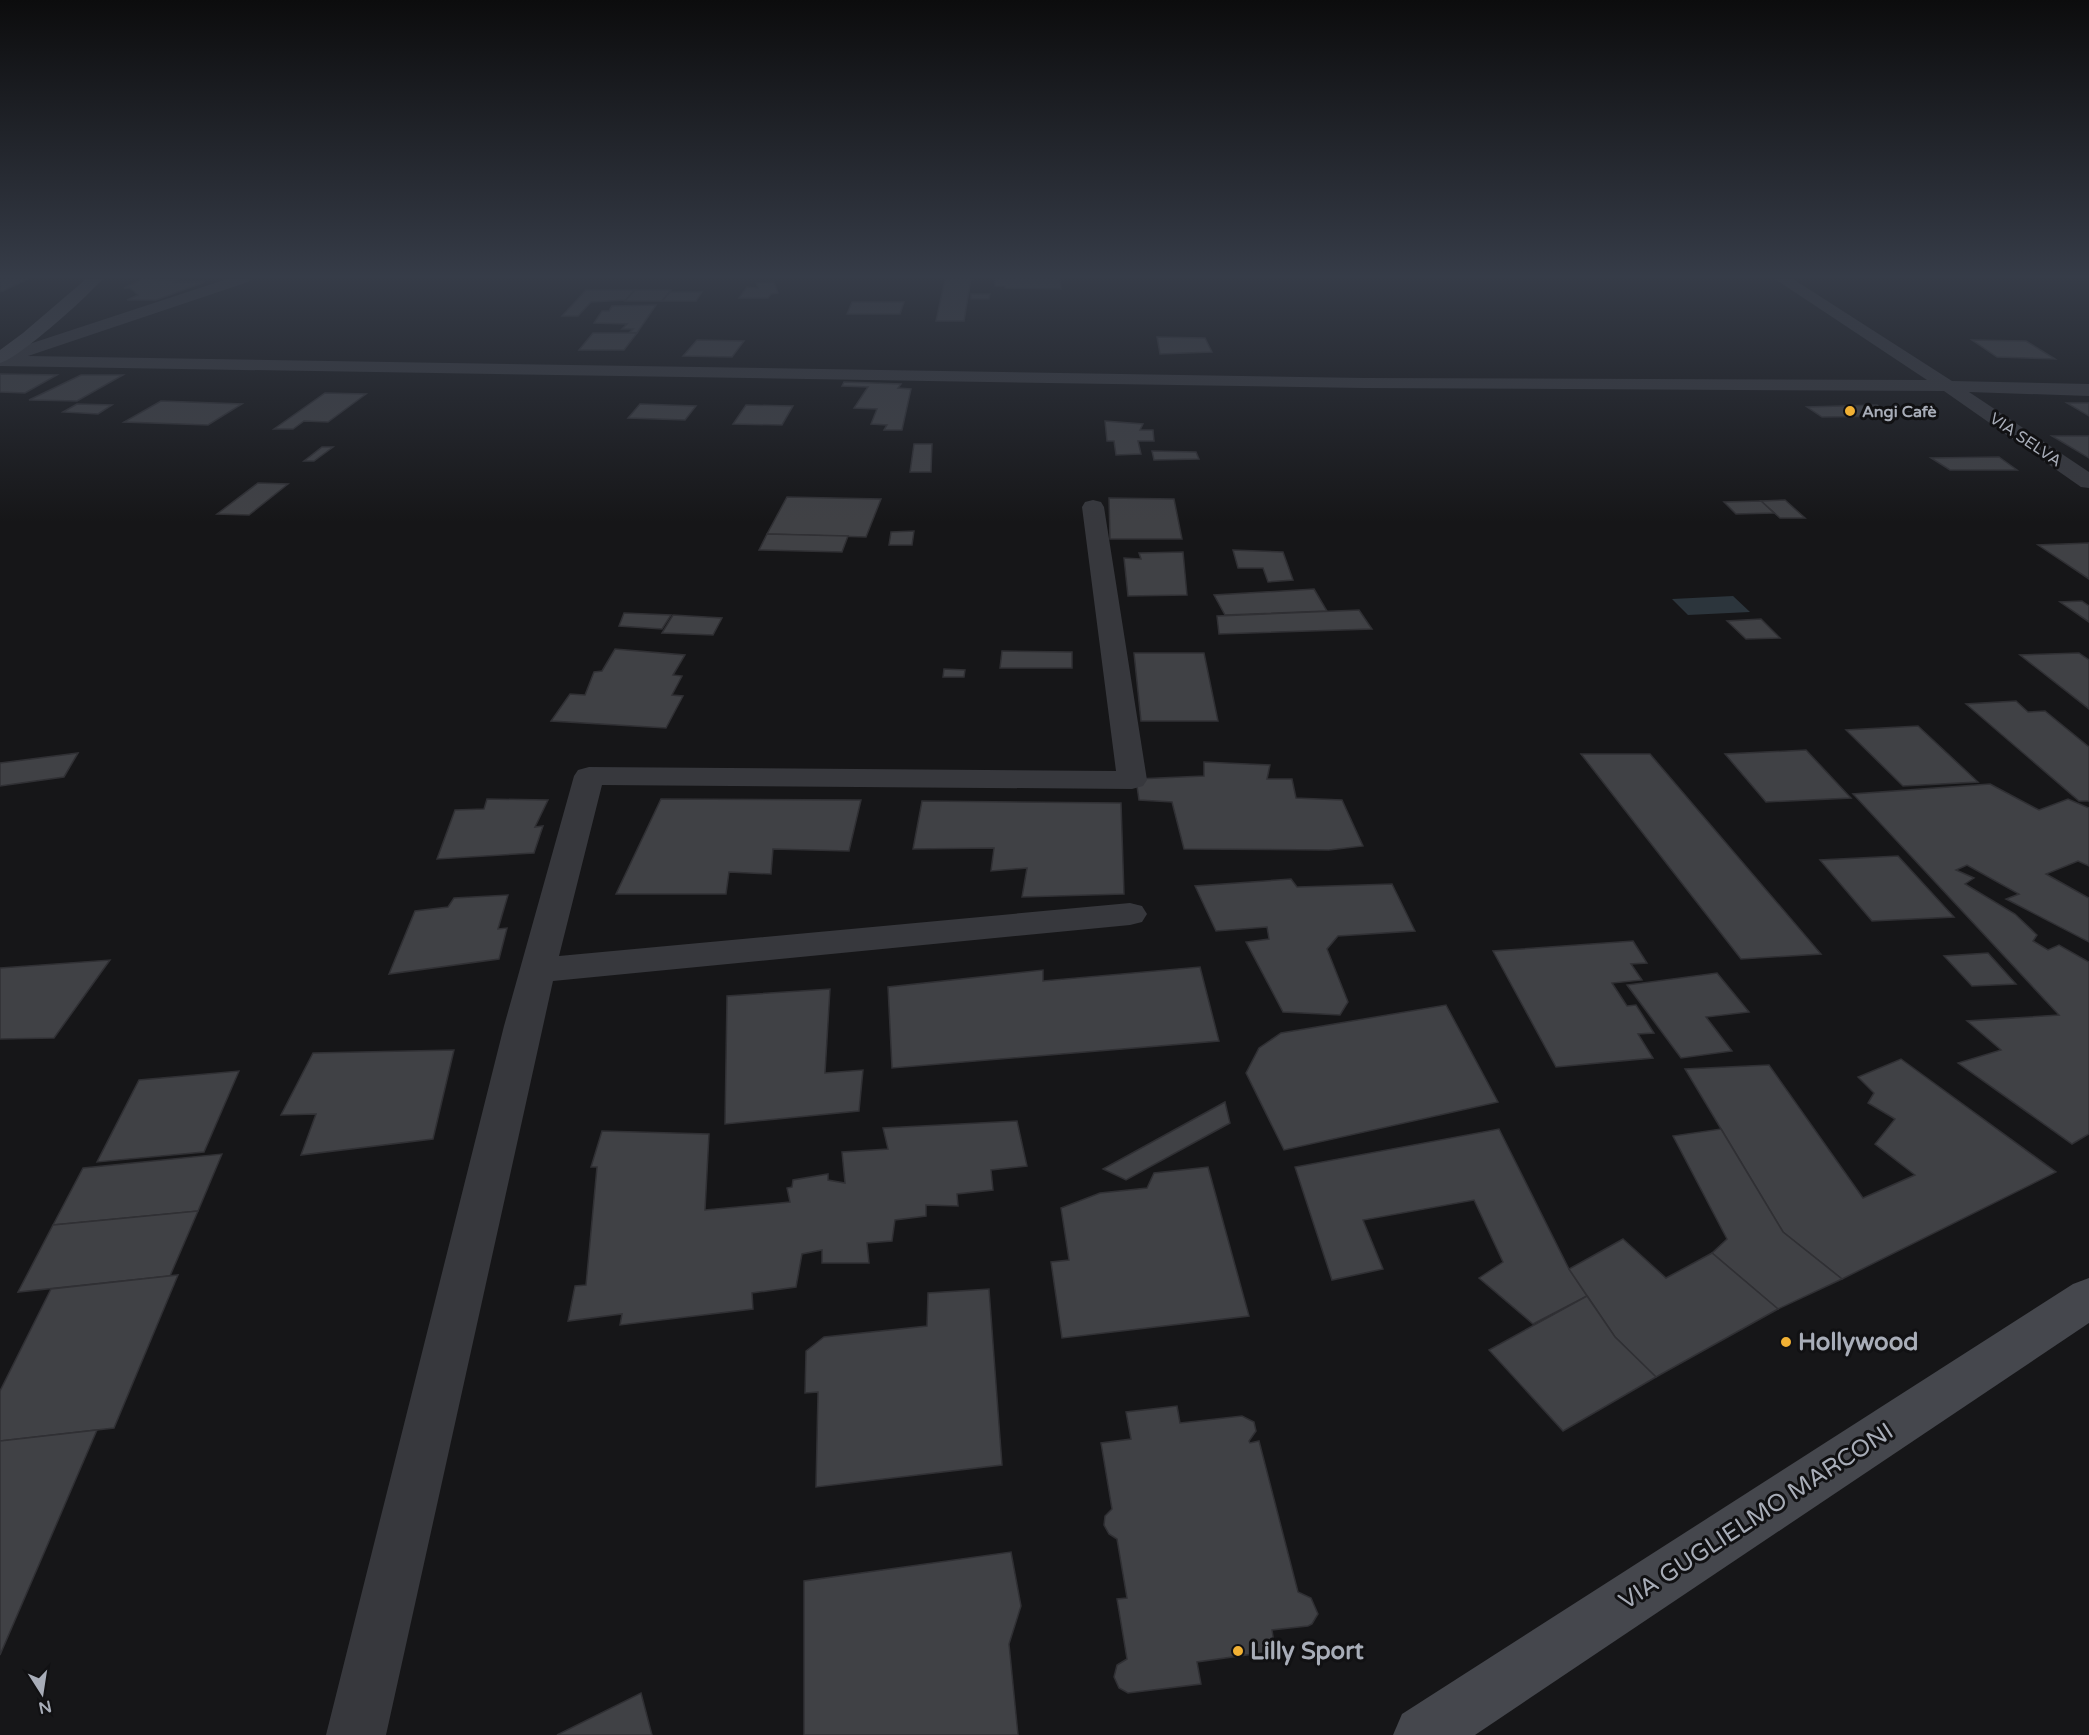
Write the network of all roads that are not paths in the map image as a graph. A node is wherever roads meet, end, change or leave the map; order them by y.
1 (0, 360) edge
2 (1908, 360) edge
3 (1948, 386) junction
4 (2089, 390) edge
5 (2089, 482) edge
6 (1093, 507) dead end
7 (1130, 914) dead end
8 (537, 970) junction
9 (2089, 1298) edge
10 (356, 1735) edge
11 (1423, 1735) edge

1 - 3 street
2 - 3 street, VIA SELVA
3 - 4 street
3 - 5 street, VIA SELVA
6 - 8 street
7 - 8 street
8 - 10 street
9 - 11 street, VIA GUGLIELMO MARCONI

